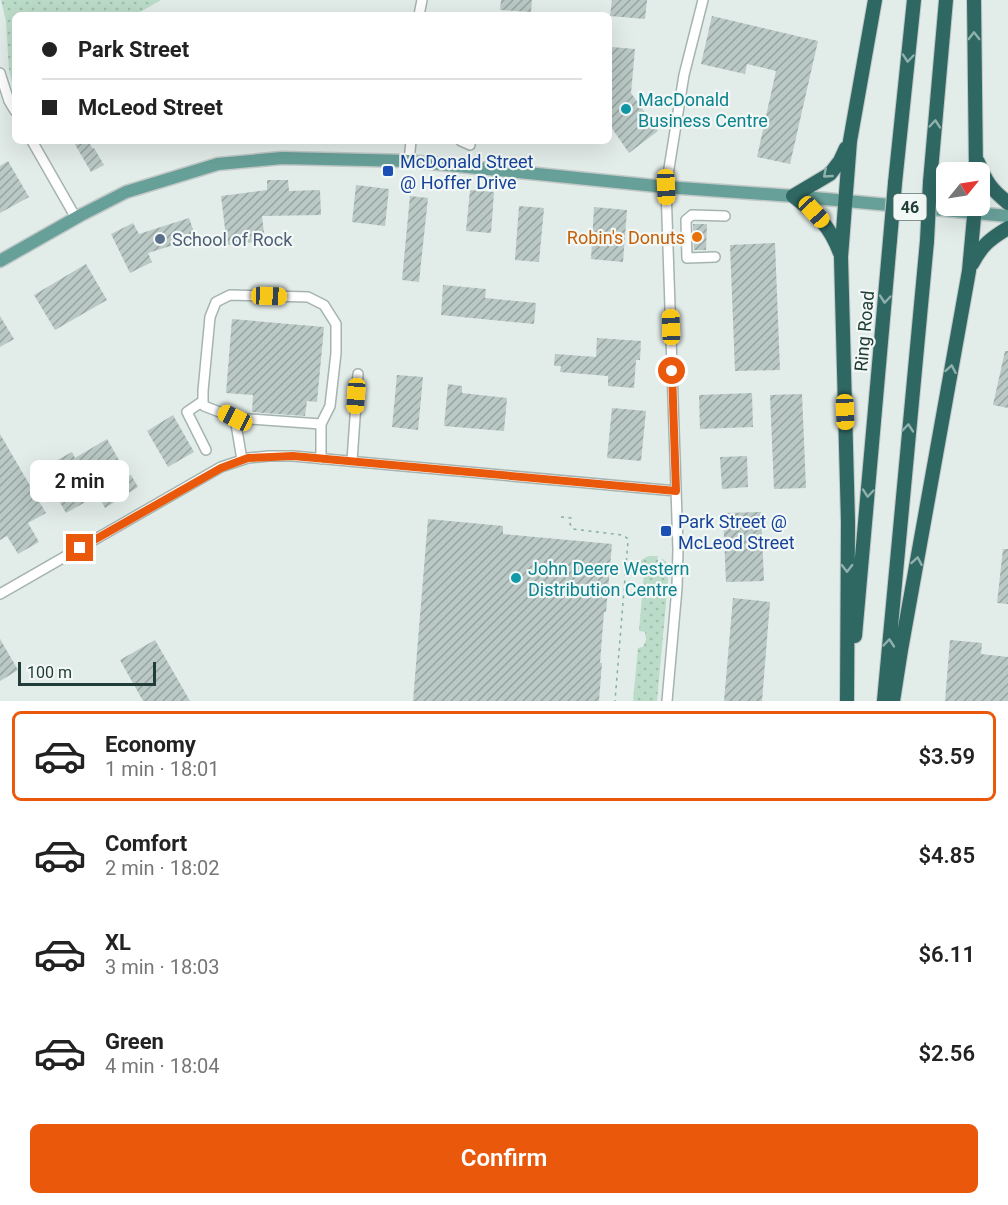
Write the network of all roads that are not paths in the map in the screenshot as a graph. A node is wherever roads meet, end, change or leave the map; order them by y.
1 (703, 0) edge
2 (875, 0) edge
3 (914, 0) edge
4 (946, 0) edge
5 (974, 0) edge
6 (0, 73) edge
7 (12, 106) edge
8 (850, 141) junction
9 (34, 144) edge
10 (411, 144) edge
11 (976, 158) junction
12 (409, 161) junction
13 (976, 162) edge
14 (666, 187) junction
15 (793, 196) junction
16 (845, 201) junction
17 (1008, 203) edge
18 (936, 207) edge
19 (990, 213) edge
20 (725, 216) dead end
21 (974, 216) edge
22 (1008, 216) edge
23 (76, 218) junction
24 (1008, 228) edge
25 (715, 257) dead end
26 (841, 257) junction
27 (0, 261) edge
28 (969, 271) junction
29 (358, 374) dead end
30 (203, 401) junction
31 (235, 418) junction
32 (321, 424) junction
33 (206, 450) dead end
34 (321, 459) junction
35 (242, 460) junction
36 (352, 462) junction
37 (676, 491) junction
38 (0, 594) edge
39 (667, 701) edge
40 (848, 701) edge
41 (884, 701) edge
42 (893, 701) edge

1 - 14 street
2 - 8 highway
3 -> 40 highway, Ring Road, bridge
41 -> 4 highway, bridge
11 -> 5 highway
6 - 7 street
8 -> 15 highway
8 - 16 highway
9 - 23 street
10 - 12 street
11 - 13 highway
11 - 17 highway
12 - 14 main road
12 - 23 main road
14 - 15 main road
14 - 37 street
15 - 16 main road
15 - 26 highway
16 - 18 main road, 46
16 - 26 highway
19 - 22 main road, 46
20 - 25 street
21 - 28 highway
23 - 27 main road
24 - 28 highway
26 -> 40 highway
42 -> 28 highway
29 - 36 street
30 - 31 street
30 - 32 street
30 - 33 street
31 - 32 street
31 - 35 street
32 - 34 street
34 - 35 street
34 - 36 street
35 - 38 street
36 - 37 street
37 - 39 street

